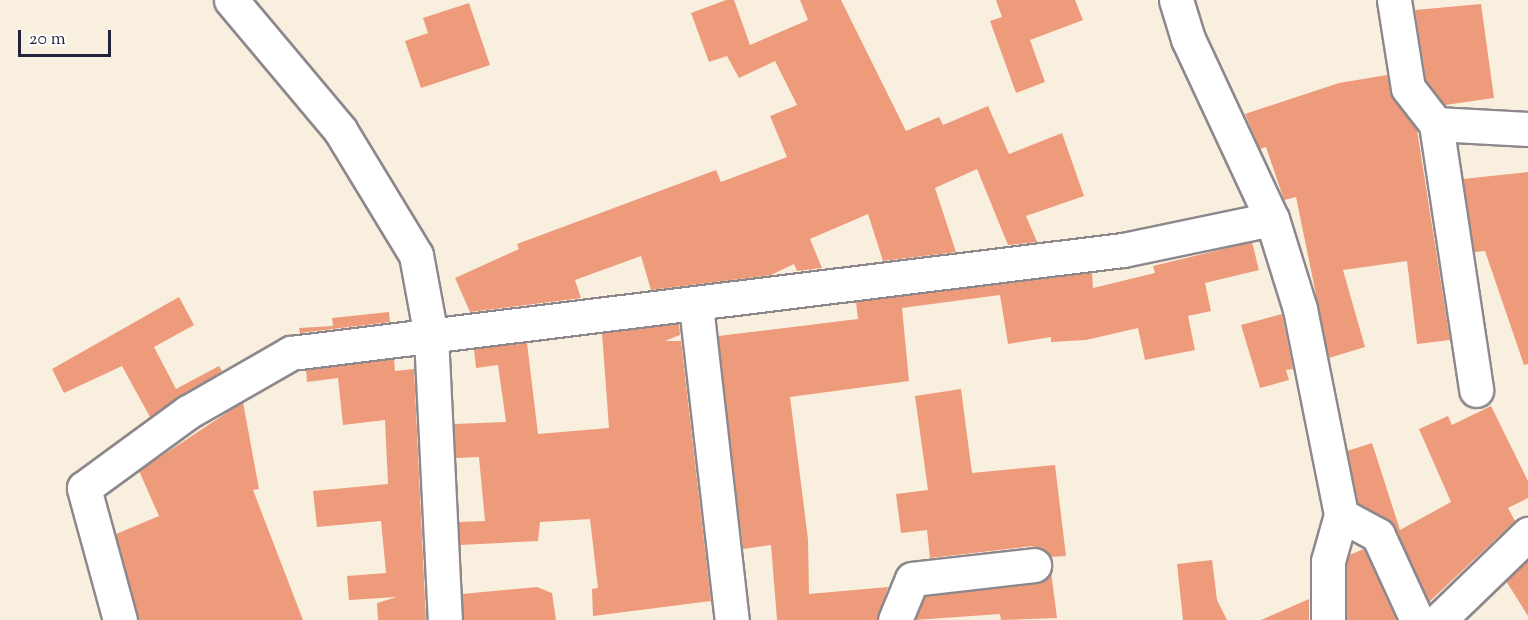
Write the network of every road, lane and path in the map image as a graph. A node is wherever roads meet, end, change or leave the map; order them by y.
1 (231, 0) edge
2 (1176, 0) edge
3 (1394, 0) edge
4 (1436, 124) junction
5 (1528, 129) edge
6 (1272, 219) junction
7 (696, 306) junction
8 (431, 336) junction
9 (1476, 390) dead end
10 (1341, 515) junction
11 (1528, 534) edge
12 (1034, 565) dead end
13 (120, 620) edge
14 (445, 620) edge
15 (732, 620) edge
16 (895, 620) edge
17 (1328, 620) edge
18 (1417, 620) edge
19 (1439, 620) edge

1 - 8 street
2 - 6 street
3 - 4 street
4 - 5 street
4 - 9 street
6 - 7 street
6 - 10 street
7 - 8 street
7 - 15 street
8 - 13 street
8 - 14 street
10 - 17 street
10 - 18 street
11 - 19 street
12 - 16 street

